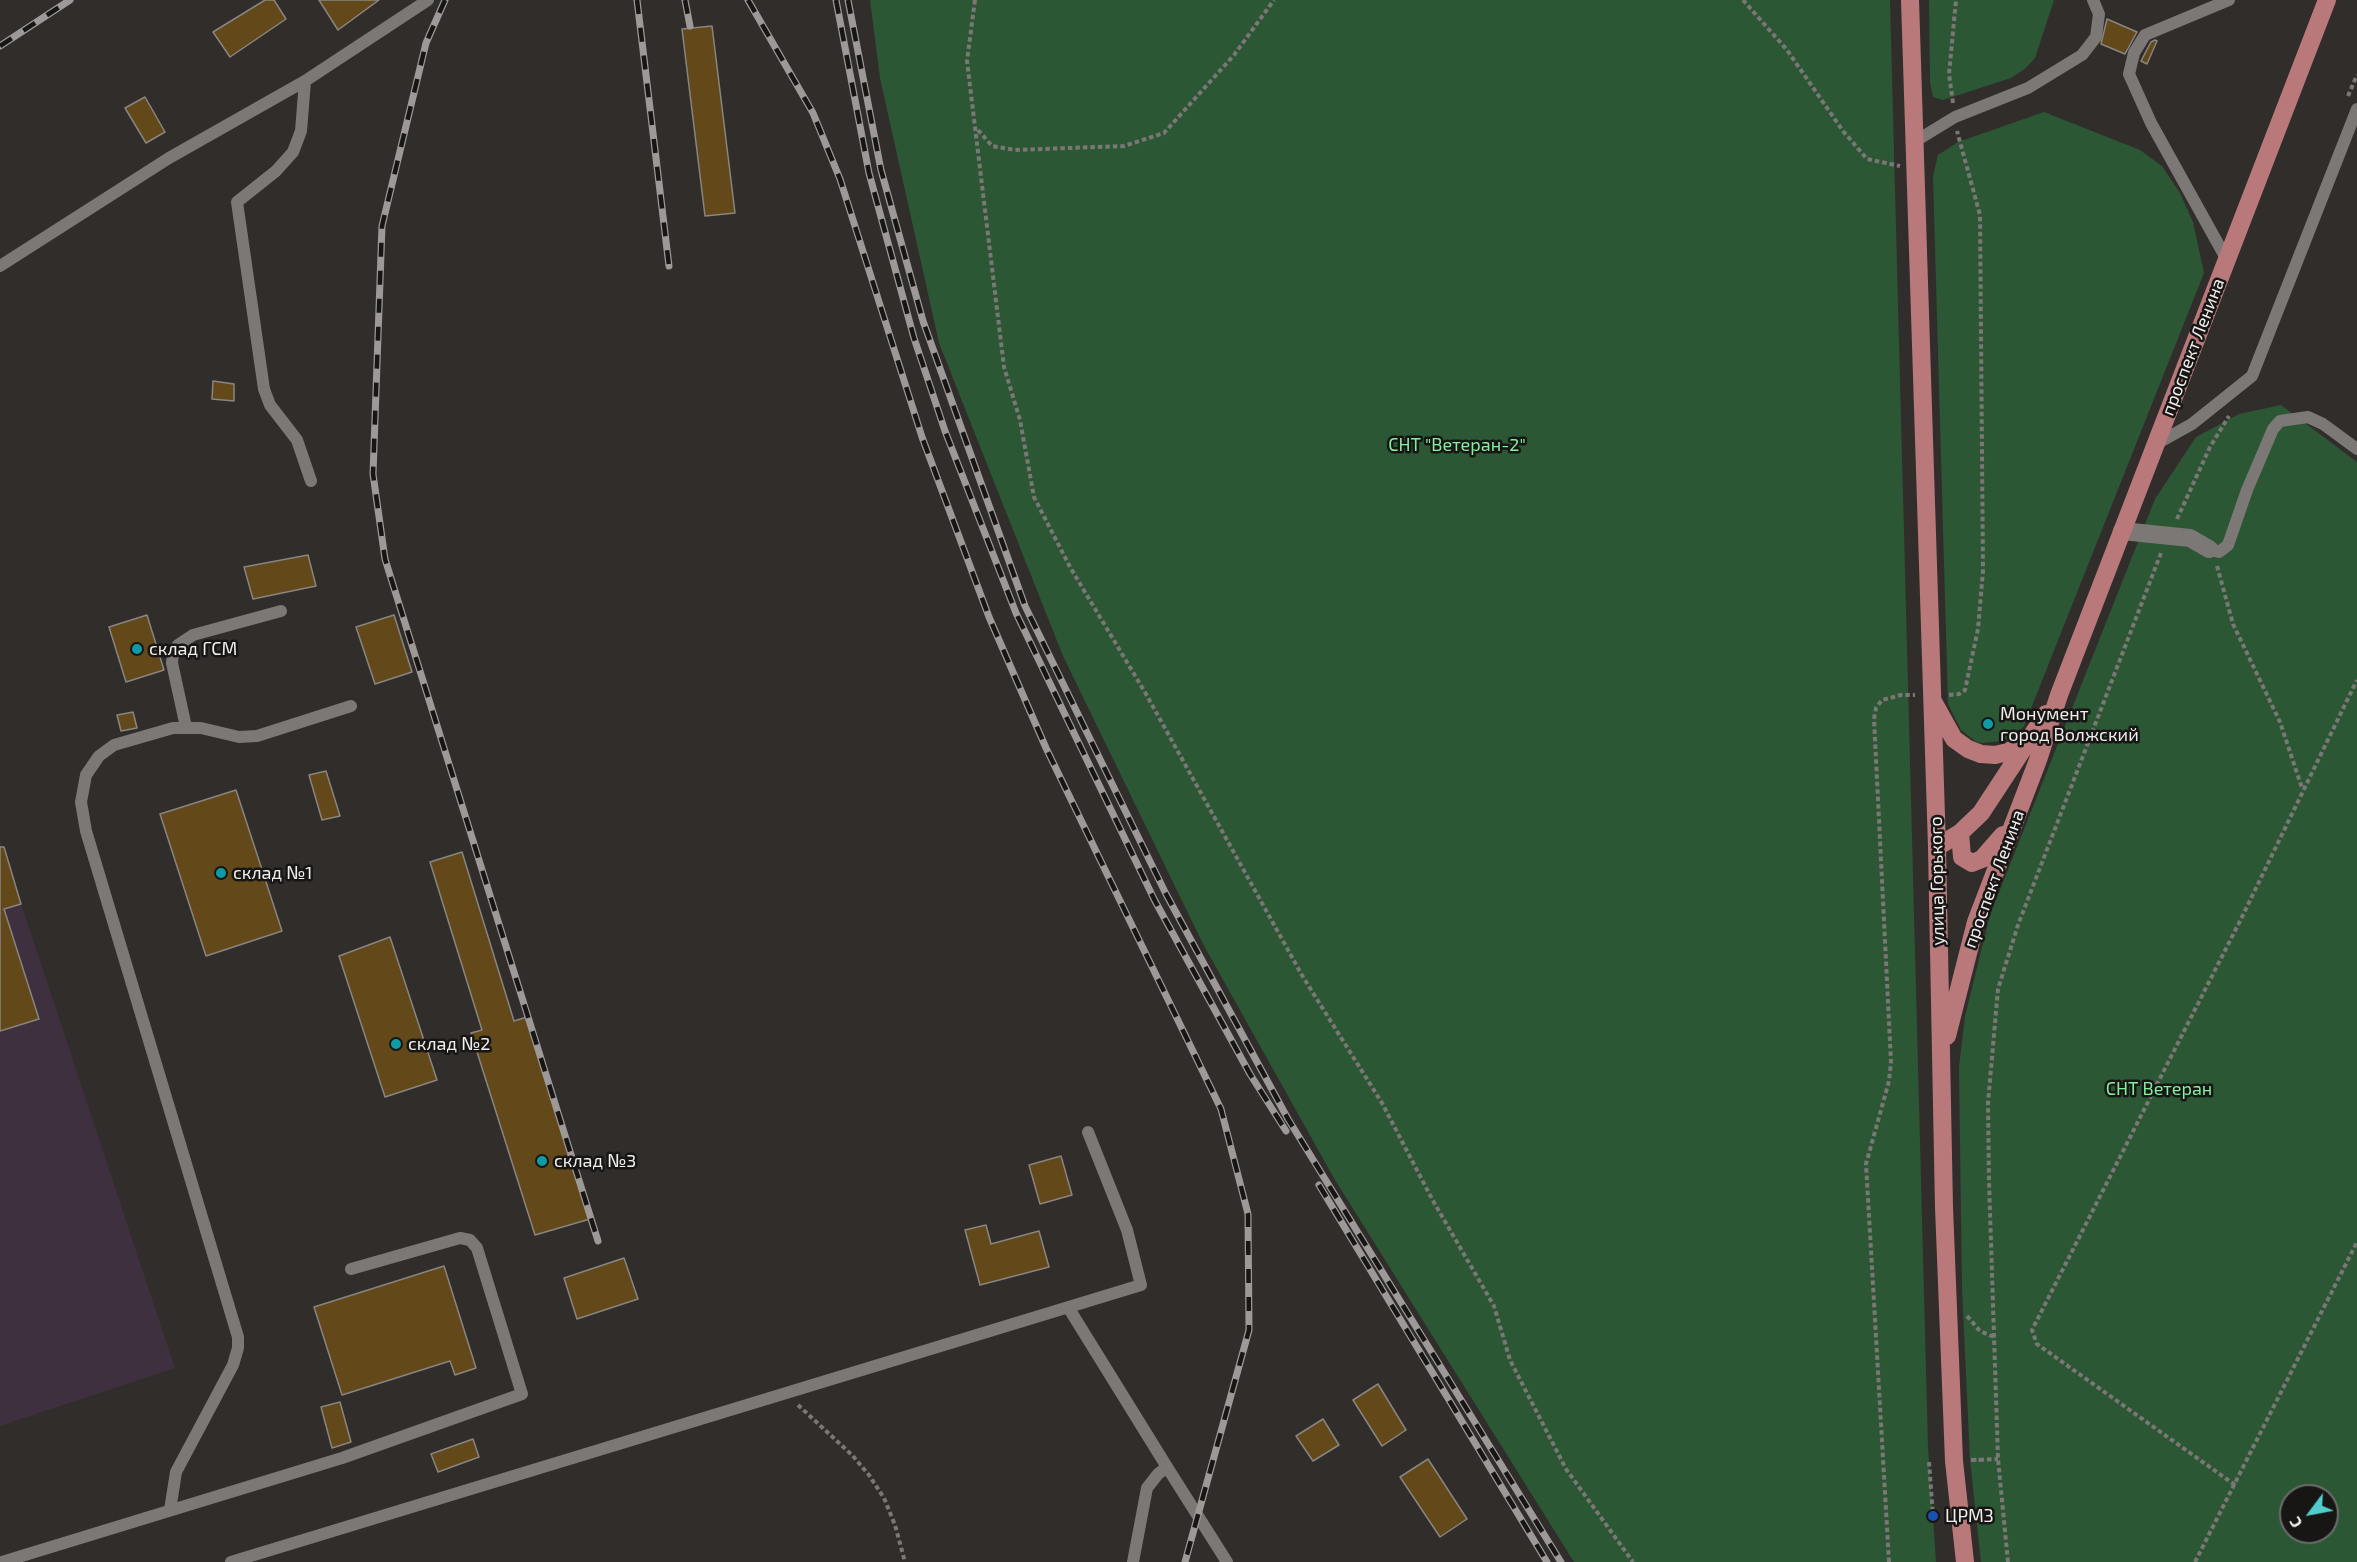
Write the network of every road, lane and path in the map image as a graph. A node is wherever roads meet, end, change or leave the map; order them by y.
1 (428, 0) edge
2 (975, 0) edge
3 (1274, 0) edge
4 (1743, 0) edge
5 (1910, 0) edge
6 (1956, 0) edge
7 (2093, 0) edge
8 (2229, 0) edge
9 (2327, 0) edge
10 (305, 81) junction
11 (2357, 108) edge
12 (1955, 117) junction
13 (976, 129) junction
14 (1914, 142) junction
15 (1916, 169) junction
16 (2227, 260) junction
17 (0, 266) edge
18 (2231, 412) dead end
19 (2156, 444) junction
20 (2357, 449) edge
21 (311, 482) dead end
22 (2122, 531) junction
23 (2168, 536) junction
24 (2209, 549) junction
25 (281, 610) dead end
26 (2357, 680) edge
27 (1931, 695) junction
28 (2059, 695) junction
29 (351, 706) dead end
30 (186, 727) junction
31 (2031, 738) junction
32 (2302, 789) junction
33 (2015, 818) junction
34 (1960, 833) junction
35 (1937, 848) junction
36 (1940, 1067) junction
37 (1089, 1132) dead end
38 (2357, 1242) edge
39 (351, 1269) dead end
40 (1068, 1307) junction
41 (1966, 1309) dead end
42 (1994, 1337) junction
43 (783, 1394) junction
44 (1998, 1459) junction
45 (1983, 1460) dead end
46 (1929, 1461) dead end
47 (1167, 1467) junction
48 (2235, 1485) junction
49 (1956, 1487) junction
50 (170, 1510) junction
51 (1933, 1516) dead end
52 (2, 1562) edge
53 (231, 1562) edge
54 (905, 1562) edge
55 (1132, 1562) edge
56 (1227, 1562) edge
57 (1633, 1562) edge
58 (1889, 1562) edge
59 (1955, 1562) edge
60 (1965, 1562) edge
61 (2008, 1562) edge
62 (2195, 1562) edge

1 - 10 lane
2 - 13 path
3 - 13 path
4 - 15 path
5 - 14 main road, улица Горького
6 - 12 path
7 - 12 lane
8 - 16 lane
9 - 16 main road, проспект Ленина
10 - 17 lane
10 - 21 lane
11 - 19 lane
12 - 14 lane
12 - 27 path
13 - 57 path
14 - 15 main road, улица Горького
15 - 27 main road, улица Горького
16 - 19 main road, проспект Ленина
18 - 23 path
19 - 22 main road, проспект Ленина
20 - 24 lane
22 - 23 street
22 - 28 main road, проспект Ленина
23 - 24 street
23 - 42 path
24 - 32 path
25 - 30 lane
26 - 32 path
27 - 31 main road
27 - 35 main road, улица Горького
27 - 58 path
28 - 31 main road, проспект Ленина
28 - 33 main road, проспект Ленина
29 - 30 lane
30 - 50 lane
31 - 34 main road, проспект Ленина
32 - 48 path
33 - 34 main road
33 - 36 main road, проспект Ленина
34 - 35 main road, проспект Ленина
35 - 36 main road, улица Горького
36 - 49 main road
37 - 40 lane
38 - 48 path
39 - 50 lane
40 - 43 lane
40 - 47 lane
41 - 42 path
42 - 44 path
43 - 53 lane
43 - 54 path
44 - 45 path
44 - 61 path
46 - 51 path
47 - 55 lane
47 - 56 lane
48 - 62 path
49 - 59 main road
49 - 60 main road
50 - 52 lane

